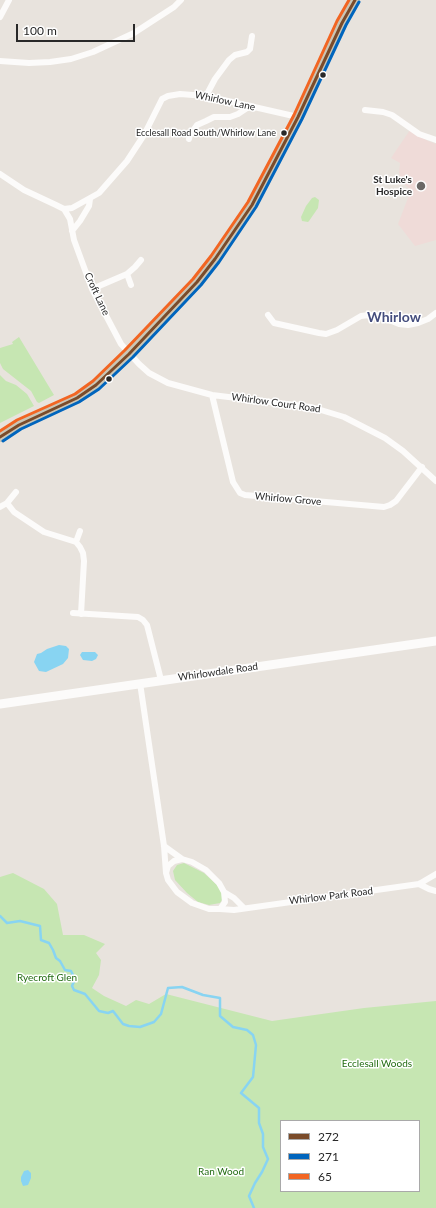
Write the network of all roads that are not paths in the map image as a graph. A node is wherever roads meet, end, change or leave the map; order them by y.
1 (9, 0) edge
2 (181, 0) edge
3 (355, 0) edge
4 (0, 17) edge
5 (252, 36) dead end
6 (0, 61) edge
7 (206, 96) junction
8 (250, 106) junction
9 (365, 110) dead end
10 (298, 117) junction
11 (189, 139) dead end
12 (436, 140) edge
13 (0, 174) edge
14 (90, 199) junction
15 (64, 209) junction
16 (72, 231) junction
17 (141, 260) dead end
18 (127, 274) junction
19 (131, 285) dead end
20 (92, 289) junction
21 (436, 313) edge
22 (268, 315) dead end
23 (129, 354) junction
24 (212, 395) junction
25 (0, 437) edge
26 (422, 467) junction
27 (436, 481) edge
28 (16, 492) dead end
29 (7, 503) junction
30 (0, 507) edge
31 (80, 531) dead end
32 (76, 542) junction
33 (72, 614) dead end
34 (81, 614) junction
35 (436, 640) edge
36 (161, 680) junction
37 (140, 683) junction
38 (0, 704) edge
39 (164, 846) junction
40 (182, 860) junction
41 (166, 873) junction
42 (436, 874) edge
43 (419, 884) junction
44 (436, 891) edge
45 (224, 892) junction
46 (243, 907) junction
47 (220, 909) junction

1 - 4 street
2 - 6 street
3 - 10 main road
5 - 7 street
7 - 8 street, Whirlow Lane
7 - 14 street, Whirlow Lane
8 - 10 street, Whirlow Lane
8 - 11 street
9 - 12 street
10 - 23 main road
13 - 15 street
14 - 15 street, Whirlow Lane
14 - 16 street
15 - 16 street, Croft Lane
16 - 20 street, Croft Lane
17 - 18 street
18 - 19 street
18 - 20 street
20 - 23 street, Croft Lane
21 - 22 street
23 - 24 street, Whirlow Court Road
23 - 25 main road
24 - 26 street, Whirlow Court Road
24 - 26 street, Whirlow Grove
26 - 27 street, Whirlow Court Road
28 - 29 street
29 - 30 street
29 - 32 street
31 - 32 street
32 - 34 street
33 - 34 street
34 - 36 street
35 - 36 main road, Whirlowdale Road
36 - 37 main road, Whirlowdale Road
37 - 38 main road, Whirlowdale Road
37 - 39 street, Whirlow Park Road
39 - 40 street
39 - 41 street, Whirlow Park Road
40 - 41 street
40 - 45 street
41 - 47 street, Whirlow Park Road
42 - 43 street, Whirlow Park Road
43 - 44 street, Whirlow Park Road
43 - 46 street, Whirlow Park Road
45 - 46 street
45 - 47 street
46 - 47 street, Whirlow Park Road

